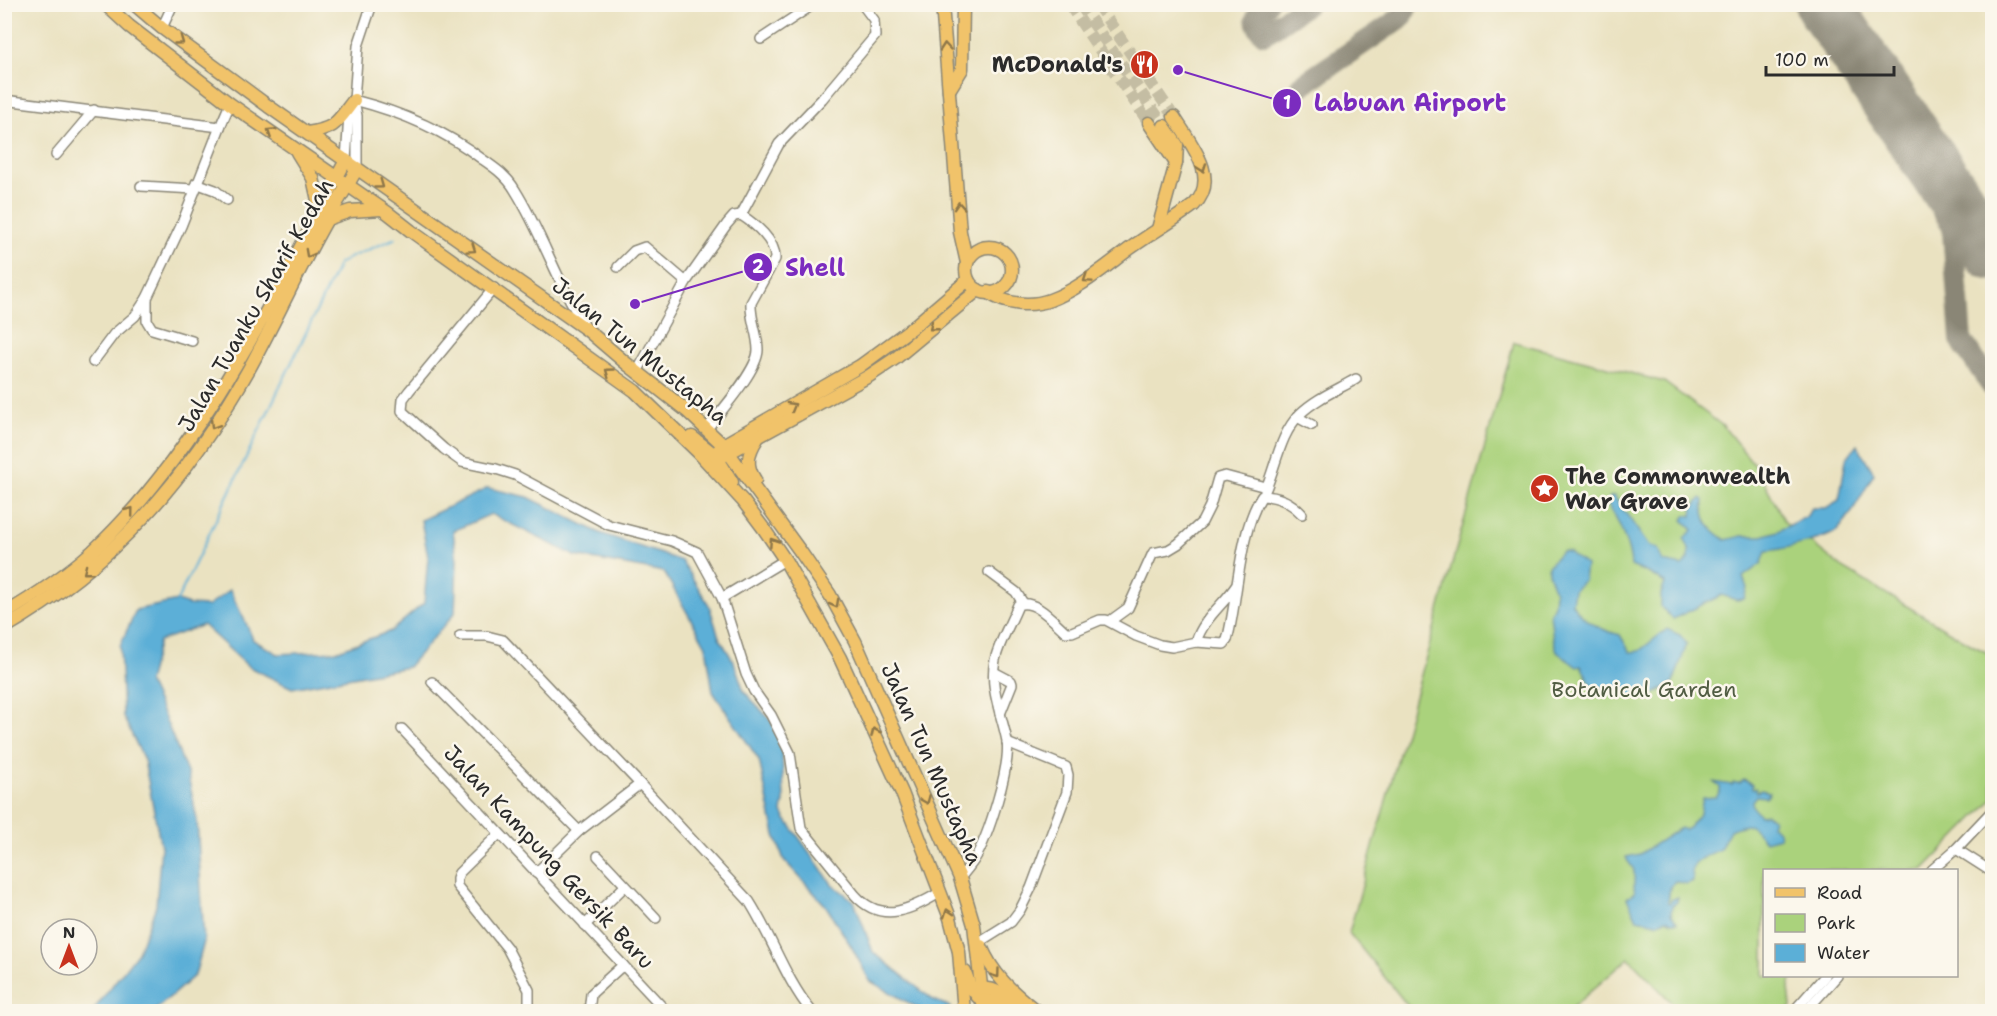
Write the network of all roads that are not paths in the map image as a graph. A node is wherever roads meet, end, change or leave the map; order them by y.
1 (105, 4) edge
2 (134, 4) edge
3 (173, 4) edge
4 (372, 4) edge
5 (814, 4) edge
6 (862, 4) edge
7 (942, 4) edge
8 (963, 4) edge
9 (162, 28) junction
10 (761, 39) dead end
11 (949, 90) junction
12 (4, 99) edge
13 (354, 100) junction
14 (230, 104) junction
15 (94, 110) junction
16 (1174, 117) tunnel mouth
17 (1149, 123) tunnel mouth
18 (1164, 126) tunnel mouth
19 (220, 127) junction
20 (307, 133) junction
21 (293, 146) junction
22 (56, 155) dead end
23 (346, 160) junction
24 (1176, 163) junction
25 (357, 168) junction
26 (336, 177) junction
27 (348, 185) junction
28 (141, 186) dead end
29 (195, 186) junction
30 (227, 200) dead end
31 (385, 211) junction
32 (323, 214) junction
33 (741, 215) junction
34 (1158, 229) junction
35 (967, 263) junction
36 (618, 267) dead end
37 (968, 280) junction
38 (686, 282) junction
39 (494, 288) junction
40 (983, 291) junction
41 (147, 298) junction
42 (586, 329) junction
43 (192, 341) dead end
44 (93, 362) dead end
45 (637, 372) junction
46 (1356, 379) dead end
47 (635, 391) junction
48 (687, 411) junction
49 (1297, 417) junction
50 (710, 425) junction
51 (1312, 425) dead end
52 (757, 432) junction
53 (723, 452) junction
54 (1264, 491) junction
55 (743, 501) junction
56 (1302, 514) dead end
57 (781, 525) junction
58 (785, 560) junction
59 (989, 572) dead end
60 (1239, 581) junction
61 (722, 598) junction
62 (1023, 603) junction
63 (4, 614) edge
64 (1110, 621) junction
65 (4, 628) edge
66 (460, 636) dead end
67 (1196, 642) junction
68 (994, 672) junction
69 (432, 682) dead end
70 (1000, 714) junction
71 (402, 729) dead end
72 (1007, 743) junction
73 (640, 784) junction
74 (1992, 811) edge
75 (579, 831) junction
76 (499, 834) junction
77 (1956, 849) junction
78 (598, 856) dead end
79 (1933, 869) edge
80 (1992, 872) edge
81 (536, 873) junction
82 (960, 878) junction
83 (625, 886) junction
84 (941, 892) junction
85 (656, 918) dead end
86 (585, 925) junction
87 (974, 925) junction
88 (979, 942) junction
89 (959, 952) junction
90 (623, 965) junction
91 (1823, 977) edge
92 (1835, 977) edge
93 (982, 999) edge
94 (1011, 1010) edge
95 (529, 1011) edge
96 (589, 1011) edge
97 (667, 1011) edge
98 (812, 1011) edge
99 (964, 1011) edge
100 (975, 1011) edge
101 (1036, 1011) edge
102 (1793, 1011) edge
103 (1805, 1011) edge

1 - 14 main road
2 - 9 main road, Jalan Tun Mustapha
3 - 9 street
4 - 13 street
5 - 10 street
6 - 33 street
11 -> 7 main road
8 - 11 main road
9 -> 20 main road, Jalan Tun Mustapha
35 -> 11 main road
12 - 15 street
13 - 20 main road
13 - 23 street
13 - 25 street
13 - 42 street
14 - 19 street
21 -> 14 main road
15 - 19 street
15 - 22 street
16 -> 34 main road
17 - 24 main road
18 - 24 main road
19 - 29 street
20 - 23 main road, Jalan Tun Mustapha
21 - 26 main road
21 - 32 main road
23 - 25 main road, Jalan Tun Mustapha
23 - 26 main road, Jalan Tuanku Sharif Kedah
24 - 34 main road
25 - 27 main road, Jalan Tuanku Sharif Kedah
25 -> 42 main road, Jalan Tun Mustapha
26 - 27 main road
26 - 32 main road, Jalan Tuanku Sharif Kedah
27 - 31 main road
27 - 32 main road, Jalan Tuanku Sharif Kedah
28 - 29 street
29 - 30 street
29 - 41 street
31 - 32 main road
31 - 39 main road
63 -> 32 main road, Jalan Tuanku Sharif Kedah
32 -> 65 main road, Jalan Tuanku Sharif Kedah
33 - 38 street
33 - 50 street
34 -> 40 main road
35 - 37 main road
35 - 40 main road
36 - 38 street
37 - 40 main road
52 -> 37 main road
38 - 45 street
47 -> 39 main road
39 - 61 street
40 -> 52 main road
41 - 43 street
41 - 44 street
42 - 45 main road, Jalan Tun Mustapha
45 - 48 main road, Jalan Tun Mustapha
46 - 49 street
47 - 53 main road
47 - 55 main road
48 - 50 main road
48 - 53 main road, Jalan Tun Mustapha
49 - 51 street
49 - 54 street
50 - 52 main road
52 - 53 main road
52 - 57 main road
53 - 55 main road
53 - 57 main road, Jalan Tun Mustapha
54 - 56 street
54 - 60 street
54 - 64 street
58 -> 55 main road
57 -> 82 main road, Jalan Tun Mustapha
58 - 61 street
84 -> 58 main road
59 - 62 street
60 - 67 street
60 - 67 street
61 - 84 street
62 - 64 street
62 - 68 street
64 - 67 street
66 - 73 street
68 - 70 street
68 - 70 street
69 - 75 street
70 - 72 street
71 - 76 street, Jalan Kampung Gersik Baru
72 - 82 street
72 - 88 street
73 - 75 street
73 - 98 street
74 - 77 street
75 - 81 street
76 - 81 street, Jalan Kampung Gersik Baru
76 - 95 street
77 - 79 street
77 - 80 street
78 - 83 street
81 - 86 street, Jalan Kampung Gersik Baru
82 - 87 main road, Jalan Tun Mustapha
83 - 85 street
83 - 86 street
89 -> 84 main road
86 - 90 street, Jalan Kampung Gersik Baru
87 - 88 main road
87 - 93 main road, Jalan Tun Mustapha
88 -> 101 main road
89 - 93 main road
89 - 99 main road
90 - 96 street
90 - 97 street, Jalan Kampung Gersik Baru
91 - 102 street
92 - 103 street
93 - 94 main road
93 - 100 main road, Jalan Tun Mustapha
93 - 101 main road

